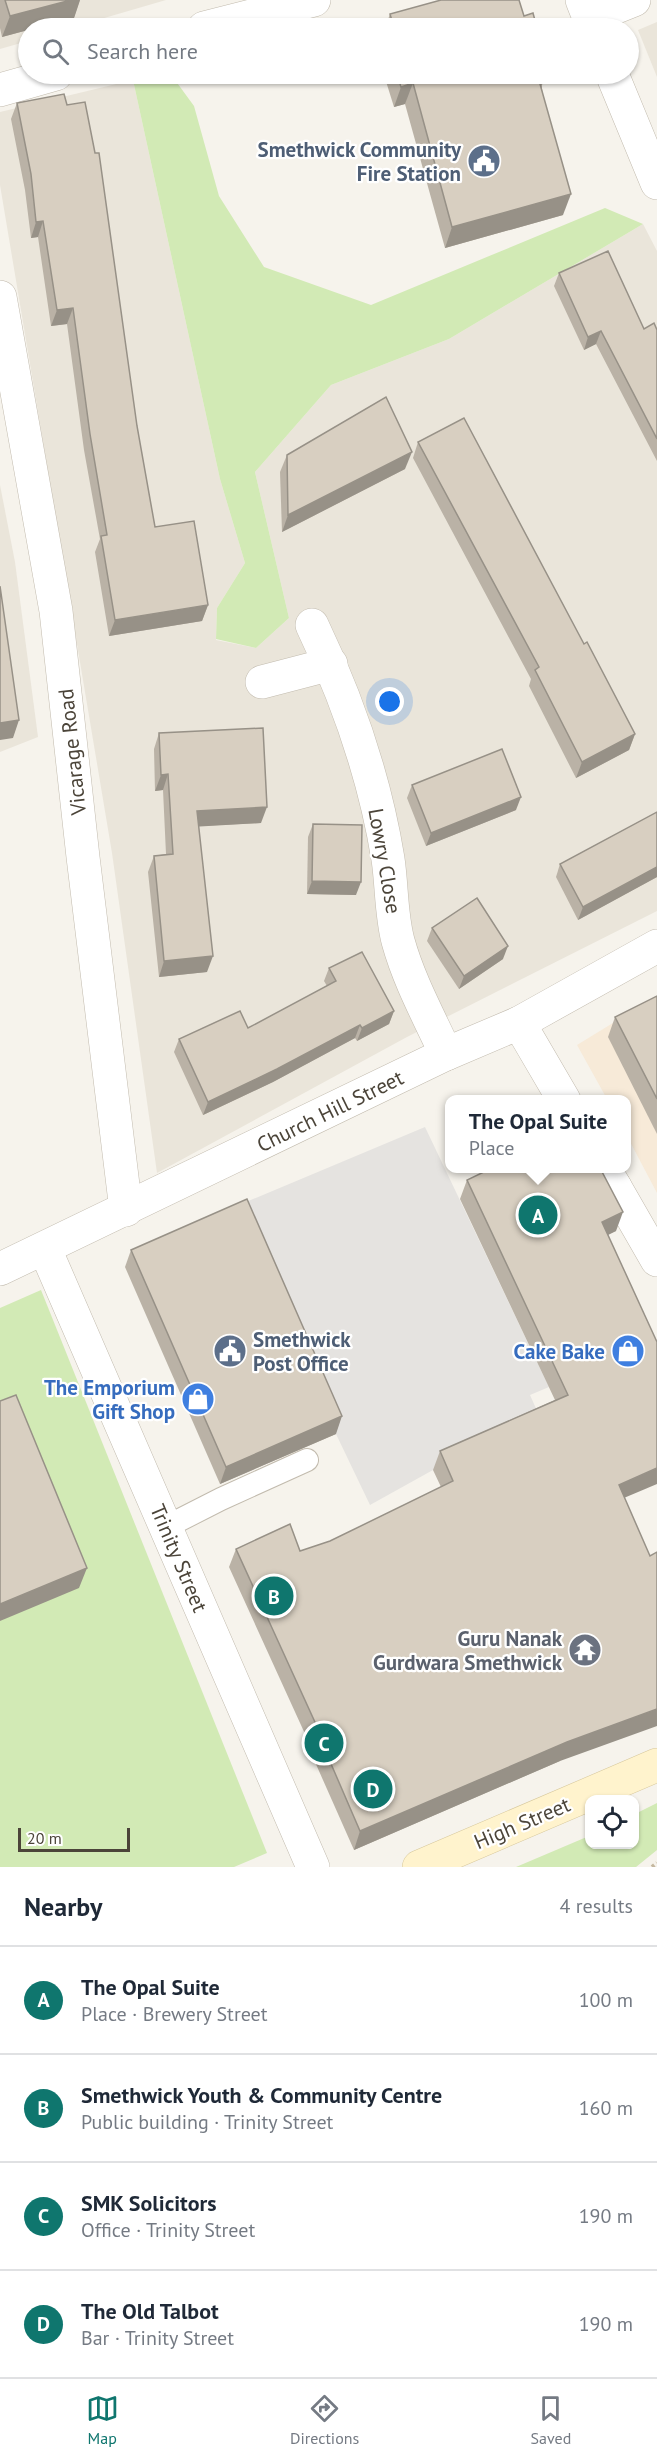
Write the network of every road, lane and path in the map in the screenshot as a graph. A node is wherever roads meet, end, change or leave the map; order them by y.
1 (314, 0) edge
2 (634, 0) edge
3 (588, 16) edge
4 (243, 18) edge
5 (21, 84) edge
6 (616, 84) edge
7 (0, 90) edge
8 (657, 183) edge
9 (0, 297) edge
10 (312, 625) dead end
11 (331, 664) junction
12 (262, 682) dead end
13 (657, 946) edge
14 (519, 1023) junction
15 (446, 1054) junction
16 (561, 1095) edge
17 (610, 1178) edge
18 (126, 1210) junction
19 (45, 1250) junction
20 (657, 1260) edge
21 (0, 1269) edge
22 (307, 1460) dead end
23 (166, 1527) junction
24 (657, 1765) edge
25 (657, 1863) edge
26 (313, 1867) edge
27 (419, 1867) edge
28 (652, 1867) edge

1 - 4 street
2 - 3 street
5 - 7 street
6 - 8 street
9 - 18 street, Vicarage Road
10 - 11 street, Lowry Close
11 - 12 street
11 - 15 street, Lowry Close
13 - 14 street, Church Hill Street
14 - 15 street, Church Hill Street
14 - 16 street
15 - 18 street, Church Hill Street
17 - 20 street
18 - 19 street, Church Hill Street
19 - 21 street, Church Hill Street
19 - 23 street, Trinity Street
22 - 23 lane
23 - 26 street, Trinity Street
24 - 27 main road, High Street
25 - 28 path

